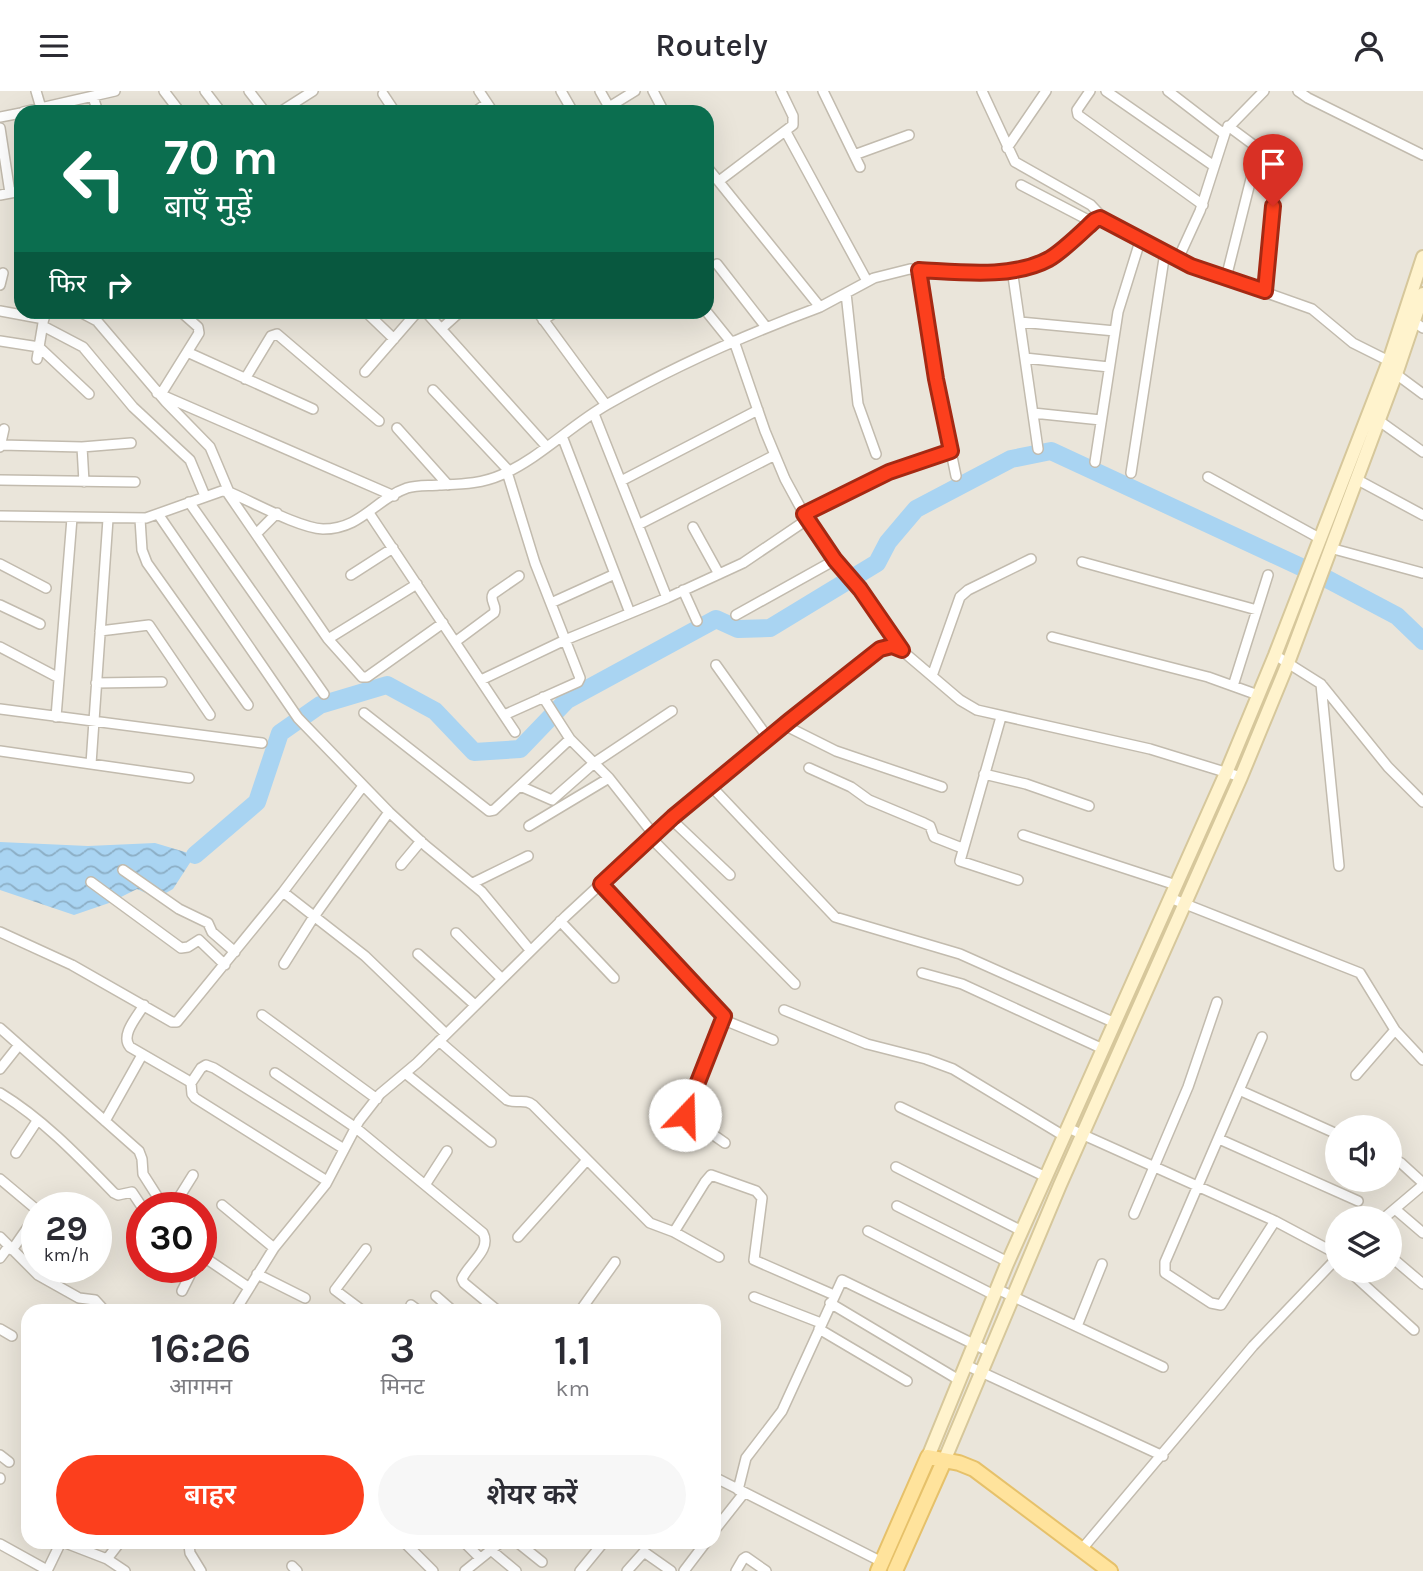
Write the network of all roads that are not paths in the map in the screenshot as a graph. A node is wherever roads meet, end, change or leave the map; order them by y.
1 (115, 91) edge
2 (164, 91) edge
3 (205, 91) edge
4 (249, 91) edge
5 (313, 91) edge
6 (479, 91) edge
7 (635, 91) edge
8 (780, 91) edge
9 (823, 91) edge
10 (982, 91) edge
11 (1090, 91) edge
12 (1106, 91) edge
13 (1168, 91) edge
14 (1264, 91) edge
15 (1298, 91) edge
16 (1042, 92) edge
17 (383, 94) dead end
18 (89, 95) edge
19 (487, 103) joint
20 (72, 105) edge
21 (175, 105) edge
22 (216, 105) edge
23 (260, 105) edge
24 (291, 105) edge
25 (390, 105) edge
26 (484, 105) edge
27 (612, 105) edge
28 (0, 128) edge
29 (1226, 130) junction
30 (786, 132) junction
31 (909, 135) dead end
32 (1007, 148) junction
33 (855, 155) junction
34 (1423, 155) edge
35 (1214, 166) junction
36 (860, 167) dead end
37 (714, 175) edge
38 (719, 181) junction
39 (1021, 185) dead end
40 (5, 194) edge
41 (1203, 205) junction
42 (1273, 206) dead end
43 (1104, 219) junction
44 (1093, 222) junction
45 (1141, 238) junction
46 (1165, 251) junction
47 (1423, 257) edge
48 (1178, 259) junction
49 (717, 264) dead end
50 (1012, 269) junction
51 (919, 270) junction
52 (3, 274) dead end
53 (1226, 278) junction
54 (867, 281) junction
55 (0, 285) edge
56 (1265, 291) junction
57 (846, 293) junction
58 (1422, 300) edge
59 (820, 307) junction
60 (44, 319) edge
61 (93, 319) edge
62 (188, 319) edge
63 (373, 319) edge
64 (411, 319) edge
65 (432, 319) edge
66 (452, 319) edge
67 (542, 319) edge
68 (713, 319) edge
69 (1020, 323) junction
70 (1418, 325) edge
71 (766, 327) junction
72 (441, 329) junction
73 (1115, 331) junction
74 (394, 339) junction
75 (0, 341) edge
76 (732, 342) junction
77 (39, 347) junction
78 (187, 352) junction
79 (1025, 358) junction
80 (37, 359) dead end
81 (1389, 361) junction
82 (1109, 367) junction
83 (365, 372) dead end
84 (1396, 374) junction
85 (245, 379) junction
86 (433, 390) dead end
87 (160, 393) junction
88 (89, 394) dead end
89 (1423, 394) edge
90 (606, 405) junction
91 (313, 409) dead end
92 (758, 410) junction
93 (1033, 413) junction
94 (594, 414) junction
95 (1378, 419) junction
96 (1101, 420) junction
97 (379, 421) dead end
98 (397, 428) dead end
99 (5, 429) dead end
100 (562, 436) junction
101 (131, 443) dead end
102 (0, 446) edge
103 (82, 447) junction
104 (547, 447) junction
105 (1038, 449) dead end
106 (951, 451) junction
107 (1423, 452) edge
108 (876, 454) dead end
109 (775, 455) junction
110 (1095, 462) dead end
111 (508, 472) junction
112 (1131, 473) dead end
113 (956, 476) dead end
114 (1208, 477) dead end
115 (1356, 479) junction
116 (0, 480) edge
117 (621, 481) junction
118 (84, 482) junction
119 (135, 482) dead end
120 (448, 485) junction
121 (228, 492) junction
122 (205, 496) junction
123 (394, 496) junction
124 (189, 502) junction
125 (277, 513) junction
126 (369, 513) junction
127 (158, 514) junction
128 (1423, 515) edge
129 (0, 516) edge
130 (806, 517) junction
131 (72, 518) junction
132 (108, 519) junction
133 (139, 519) junction
134 (638, 525) junction
135 (693, 527) dead end
136 (256, 534) junction
137 (393, 548) junction
138 (1323, 550) junction
139 (1031, 559) dead end
140 (835, 560) junction
141 (1082, 562) dead end
142 (0, 564) edge
143 (1422, 573) edge
144 (615, 574) junction
145 (719, 574) junction
146 (351, 575) dead end
147 (1268, 575) dead end
148 (519, 576) dead end
149 (417, 584) junction
150 (1309, 585) junction
151 (46, 588) dead end
152 (684, 590) junction
153 (667, 598) junction
154 (551, 603) junction
155 (0, 605) edge
156 (1257, 610) junction
157 (630, 613) junction
158 (736, 615) dead end
159 (697, 621) dead end
160 (443, 623) junction
161 (40, 624) dead end
162 (100, 631) junction
163 (1052, 636) dead end
164 (328, 639) junction
165 (565, 640) junction
166 (455, 642) junction
167 (0, 647) edge
168 (902, 650) junction
169 (1275, 655) junction
170 (1288, 663) junction
171 (716, 665) dead end
172 (932, 676) junction
173 (59, 678) junction
174 (481, 680) junction
175 (162, 682) dead end
176 (96, 683) junction
177 (1321, 684) junction
178 (1233, 686) junction
179 (324, 694) dead end
180 (1258, 695) junction
181 (543, 697) junction
182 (248, 705) dead end
183 (0, 709) edge
184 (672, 711) dead end
185 (364, 713) dead end
186 (210, 715) dead end
187 (504, 715) junction
188 (56, 717) junction
189 (1001, 717) junction
190 (94, 722) junction
191 (784, 725) junction
192 (515, 731) dead end
193 (768, 738) junction
194 (570, 739) junction
195 (262, 743) dead end
196 (0, 751) edge
197 (594, 763) junction
198 (91, 764) junction
199 (809, 768) dead end
200 (1226, 773) junction
201 (984, 774) junction
202 (1241, 777) junction
203 (189, 778) dead end
204 (609, 778) junction
205 (363, 786) junction
206 (520, 786) junction
207 (710, 786) junction
208 (942, 787) dead end
209 (1423, 803) edge
210 (1089, 806) dead end
211 (389, 812) junction
212 (671, 819) junction
213 (528, 826) dead end
214 (1023, 835) dead end
215 (653, 837) junction
216 (421, 841) junction
217 (962, 848) junction
218 (1192, 850) junction
219 (528, 856) dead end
220 (1205, 857) junction
221 (401, 866) dead end
222 (1339, 866) dead end
223 (123, 870) dead end
224 (730, 875) dead end
225 (1018, 880) dead end
226 (91, 882) dead end
227 (473, 883) junction
228 (601, 884) junction
229 (1176, 885) junction
230 (283, 892) junction
231 (1170, 898) junction
232 (1184, 904) junction
233 (313, 918) junction
234 (560, 921) junction
235 (0, 932) edge
236 (456, 933) dead end
237 (530, 950) junction
238 (235, 952) junction
239 (418, 954) dead end
240 (284, 964) dead end
241 (225, 965) junction
242 (922, 973) dead end
243 (501, 978) junction
244 (614, 978) dead end
245 (795, 984) dead end
246 (1217, 1002) dead end
247 (144, 1005) junction
248 (475, 1005) junction
249 (783, 1010) dead end
250 (262, 1015) dead end
251 (724, 1020) junction
252 (1115, 1023) junction
253 (0, 1028) edge
254 (1395, 1030) junction
255 (442, 1037) junction
256 (1262, 1037) dead end
257 (773, 1040) dead end
258 (19, 1045) junction
259 (1103, 1049) junction
260 (142, 1055) junction
261 (1423, 1060) edge
262 (0, 1069) edge
263 (275, 1073) dead end
264 (405, 1073) junction
265 (1356, 1075) dead end
266 (191, 1083) junction
267 (1239, 1090) junction
268 (0, 1093) edge
269 (377, 1099) junction
270 (900, 1107) dead end
271 (37, 1121) junction
272 (105, 1121) junction
273 (356, 1128) junction
274 (1325, 1129) edge
275 (1066, 1132) junction
276 (1082, 1135) junction
277 (1219, 1139) junction
278 (491, 1142) dead end
279 (725, 1143) dead end
280 (344, 1149) junction
281 (447, 1151) dead end
282 (16, 1153) dead end
283 (587, 1160) junction
284 (1402, 1164) edge
285 (896, 1167) dead end
286 (1155, 1167) junction
287 (193, 1175) dead end
288 (1046, 1177) junction
289 (0, 1179) edge
290 (327, 1181) junction
291 (1423, 1184) edge
292 (425, 1185) junction
293 (1199, 1187) junction
294 (154, 1192) edge
295 (182, 1192) edge
296 (126, 1193) edge
297 (21, 1198) edge
298 (1358, 1201) dead end
299 (222, 1205) dead end
300 (897, 1206) dead end
301 (1398, 1206) edge
302 (1133, 1214) dead end
303 (1402, 1215) edge
304 (1275, 1221) junction
305 (868, 1231) dead end
306 (1022, 1231) junction
307 (674, 1232) junction
308 (1423, 1233) edge
309 (21, 1234) edge
310 (0, 1237) edge
311 (518, 1237) dead end
312 (11, 1248) junction
313 (274, 1248) junction
314 (366, 1249) dead end
315 (1325, 1251) edge
316 (719, 1257) dead end
317 (0, 1258) edge
318 (615, 1262) dead end
319 (1008, 1262) junction
320 (1102, 1264) dead end
321 (217, 1266) edge
322 (1402, 1266) edge
323 (1325, 1271) edge
324 (257, 1274) junction
325 (186, 1283) edge
326 (1362, 1283) edge
327 (1423, 1284) edge
328 (248, 1287) junction
329 (182, 1291) dead end
330 (996, 1292) junction
331 (436, 1296) dead end
332 (1013, 1296) junction
333 (754, 1297) dead end
334 (305, 1299) dead end
335 (832, 1299) junction
336 (99, 1304) edge
337 (238, 1304) edge
338 (354, 1304) edge
339 (445, 1304) edge
340 (490, 1304) edge
341 (585, 1304) edge
342 (820, 1326) junction
343 (1077, 1327) junction
344 (0, 1329) edge
345 (1414, 1330) dead end
346 (12, 1336) dead end
347 (974, 1344) junction
348 (990, 1352) junction
349 (966, 1364) junction
350 (1163, 1367) dead end
351 (981, 1372) junction
352 (960, 1380) junction
353 (906, 1381) dead end
354 (0, 1455) edge
355 (1163, 1456) junction
356 (928, 1457) junction
357 (944, 1461) junction
358 (9, 1462) dead end
359 (721, 1481) edge
360 (741, 1492) junction
361 (721, 1521) edge
362 (0, 1544) edge
363 (58, 1549) edge
364 (81, 1549) edge
365 (115, 1549) edge
366 (189, 1549) edge
367 (411, 1549) edge
368 (471, 1549) edge
369 (526, 1549) edge
370 (598, 1549) edge
371 (701, 1549) edge
372 (1082, 1549) junction
373 (492, 1551) joint
374 (480, 1558) junction
375 (107, 1559) junction
376 (542, 1562) dead end
377 (880, 1566) edge
378 (47, 1571) edge
379 (125, 1571) edge
380 (201, 1571) edge
381 (433, 1571) edge
382 (465, 1571) edge
383 (516, 1571) edge
384 (580, 1571) edge
385 (627, 1571) edge
386 (671, 1571) edge
387 (684, 1571) edge
388 (736, 1571) edge
389 (766, 1571) edge
390 (895, 1571) edge
391 (1110, 1571) edge

1 - 18 street
2 - 21 street
3 - 22 street
4 - 23 street
5 - 24 street
6 - 19 street
7 - 27 street
8 - 30 street
9 - 33 street
10 - 32 street
11 - 41 street
12 - 35 street
13 - 29 street
14 - 29 street
15 - 34 street
16 - 32 street
17 - 25 street
18 - 20 street
19 - 26 street
28 - 40 street
29 - 35 street
29 - 53 street
30 - 38 street
30 - 54 street
31 - 33 street
32 - 43 street
33 - 36 street
35 - 41 street
37 - 38 street
38 - 59 street
39 - 44 street
41 - 48 street
42 - 56 street
43 - 44 street
43 - 45 street
44 - 50 street
45 - 46 street
45 - 73 street
46 - 48 street
46 - 112 street
47 - 81 main road
48 - 53 street
49 - 71 street
50 - 51 street
50 - 69 street
51 - 54 street
51 - 106 street
52 - 55 street
53 - 56 street
54 - 57 street
56 - 81 street
57 - 59 street
57 - 108 street
58 - 70 main road
59 - 71 street
60 - 77 street
60 - 122 street
61 - 87 street
62 - 78 street
63 - 74 street
64 - 74 street
65 - 72 street
66 - 72 street
67 - 90 street
68 - 76 street
69 - 73 street
69 - 79 street
70 - 84 main road
71 - 76 street
72 - 104 street
73 - 82 street
74 - 83 street
75 - 77 street
76 - 90 street
76 - 92 street
77 - 80 street
77 - 88 street
78 - 85 street
78 - 87 street
79 - 82 street
79 - 93 street
81 - 138 main road
82 - 96 street
84 - 89 street
84 - 95 main road
85 - 91 street
85 - 97 street
86 - 111 street
87 - 121 street
87 - 123 street
90 - 94 street
92 - 109 street
92 - 117 street
93 - 96 street
93 - 105 street
94 - 100 street
94 - 117 street
95 - 107 street
95 - 115 main road
96 - 110 street
98 - 120 street
99 - 102 street
100 - 104 street
100 - 144 street
101 - 103 street
102 - 103 street
103 - 118 street
104 - 111 street
106 - 113 street
106 - 130 street
109 - 130 street
109 - 134 street
111 - 120 street
111 - 154 street
114 - 138 street
115 - 128 street
115 - 138 main road
116 - 118 street
117 - 134 street
118 - 119 street
120 - 123 street
121 - 122 street
121 - 125 street
121 - 136 street
122 - 124 street
123 - 126 street
124 - 127 street
124 - 179 street
125 - 126 street
125 - 136 street
126 - 137 street
127 - 133 street
127 - 205 street
129 - 131 street
130 - 140 street
130 - 145 street
131 - 132 street
131 - 173 street
132 - 133 street
132 - 162 street
133 - 182 street
134 - 153 street
135 - 145 street
136 - 164 street
137 - 146 street
137 - 149 street
138 - 143 street
138 - 150 main road
139 - 172 street
140 - 158 street
140 - 168 street
141 - 156 street
142 - 151 street
144 - 154 street
144 - 157 street
145 - 152 street
147 - 156 street
148 - 166 street
149 - 160 street
149 - 164 street
150 - 169 main road
150 - 170 main road
152 - 153 street
152 - 159 street
153 - 157 street
154 - 165 street
155 - 161 street
156 - 178 street
157 - 165 street
160 - 164 street
160 - 166 street
162 - 176 street
162 - 186 street
163 - 178 street
165 - 174 street
165 - 181 street
166 - 174 street
167 - 173 street
168 - 172 street
168 - 191 street
169 - 170 street
169 - 180 main road
170 - 177 street
170 - 202 main road
171 - 193 street
172 - 189 street
173 - 188 street
174 - 187 street
175 - 176 street
176 - 190 street
177 - 209 street
177 - 222 street
178 - 180 street
180 - 200 main road
181 - 187 street
181 - 194 street
183 - 188 street
184 - 197 street
185 - 206 street
187 - 192 street
188 - 190 street
189 - 200 street
189 - 201 street
190 - 195 street
190 - 198 street
191 - 193 street
191 - 208 street
193 - 207 street
194 - 197 street
194 - 206 street
196 - 198 street
197 - 204 street
197 - 206 street
198 - 203 street
199 - 217 street
200 - 202 street
200 - 218 main road
201 - 210 street
201 - 217 street
202 - 220 main road
204 - 213 street
204 - 215 street
205 - 211 street
205 - 230 street
207 - 212 street
207 - 252 street
211 - 216 street
211 - 233 street
212 - 215 street
212 - 224 street
214 - 229 street
215 - 228 street
215 - 245 street
216 - 221 street
216 - 227 street
217 - 225 street
218 - 220 main road
218 - 229 main road
219 - 227 street
220 - 232 main road
223 - 238 street
226 - 241 street
227 - 237 street
228 - 234 street
228 - 251 street
229 - 231 main road
230 - 233 street
230 - 238 street
231 - 232 street
231 - 252 main road
232 - 254 street
232 - 276 main road
233 - 240 street
233 - 255 street
234 - 237 street
234 - 244 street
235 - 247 street
236 - 243 street
237 - 243 street
238 - 241 street
239 - 248 street
241 - 247 street
242 - 259 street
243 - 248 street
246 - 286 street
247 - 260 street
248 - 255 street
249 - 275 street
250 - 269 street
251 - 257 street
251 - 279 street
252 - 259 main road
253 - 258 street
254 - 261 street
254 - 265 street
255 - 264 street
255 - 283 street
256 - 267 street
258 - 262 street
258 - 272 street
259 - 275 main road
260 - 266 street
260 - 272 street
263 - 273 street
264 - 269 street
264 - 278 street
266 - 280 street
266 - 290 street
267 - 274 street
267 - 277 street
268 - 271 street
269 - 273 street
270 - 288 street
271 - 282 street
271 - 296 street
272 - 294 street
273 - 280 street
273 - 292 street
275 - 276 street
275 - 288 main road
276 - 286 street
276 - 332 main road
277 - 293 street
277 - 298 street
280 - 290 street
281 - 292 street
283 - 307 street
283 - 311 street
284 - 291 street
285 - 306 street
286 - 293 street
286 - 302 street
287 - 295 street
288 - 306 main road
289 - 297 street
290 - 313 street
291 - 301 street
292 - 340 street
293 - 304 street
293 - 304 street
299 - 313 street
300 - 319 street
303 - 308 street
304 - 315 street
305 - 330 street
306 - 319 main road
307 - 316 street
307 - 335 street
309 - 312 street
310 - 312 street
312 - 317 street
312 - 336 street
313 - 324 street
314 - 338 street
318 - 341 street
319 - 330 main road
320 - 343 street
321 - 328 street
322 - 327 street
323 - 355 street
324 - 328 street
324 - 334 street
325 - 329 street
326 - 345 street
328 - 337 street
330 - 332 street
330 - 347 main road
331 - 339 street
332 - 343 street
332 - 348 main road
333 - 342 street
335 - 342 street
335 - 347 street
335 - 352 street
342 - 353 street
342 - 360 street
343 - 350 street
344 - 346 street
347 - 348 street
347 - 349 main road
348 - 351 main road
349 - 351 street
349 - 352 main road
351 - 355 street
351 - 357 main road
352 - 356 main road
354 - 358 street
355 - 372 street
356 - 357 main road
356 - 377 main road
357 - 372 main road
357 - 390 main road
359 - 360 street
360 - 361 street
360 - 377 street
362 - 378 street
363 - 378 street
364 - 375 street
365 - 375 street
366 - 380 street
367 - 381 street
368 - 374 street
369 - 376 street
370 - 384 street
371 - 387 street
372 - 391 main road
373 - 374 street
373 - 383 street
374 - 382 street
375 - 379 street
385 - 386 street
388 - 389 street

